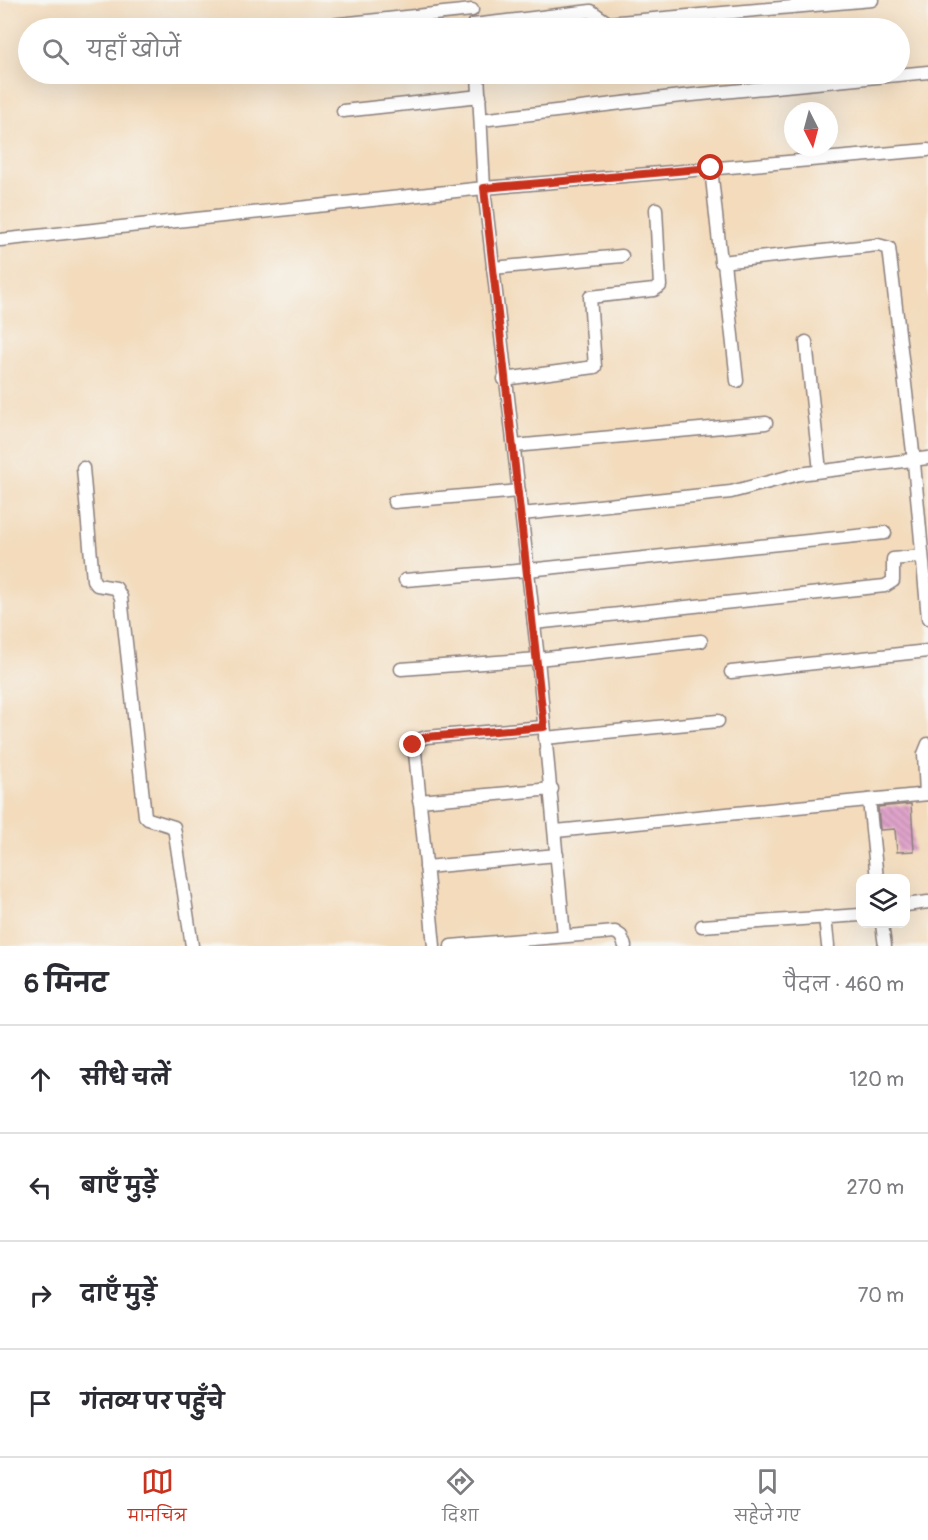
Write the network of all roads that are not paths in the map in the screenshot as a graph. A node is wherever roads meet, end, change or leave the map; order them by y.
1 (872, 0) edge
2 (807, 3) edge
3 (471, 5) edge
4 (375, 18) edge
5 (539, 18) edge
6 (601, 18) edge
7 (658, 18) edge
8 (928, 72) edge
9 (910, 74) edge
10 (479, 84) edge
11 (805, 84) edge
12 (480, 96) junction
13 (343, 111) dead end
14 (481, 120) junction
15 (928, 150) edge
16 (711, 168) junction
17 (484, 188) junction
18 (656, 209) dead end
19 (0, 240) edge
20 (622, 255) dead end
21 (724, 263) junction
22 (493, 268) junction
23 (806, 342) dead end
24 (504, 379) junction
25 (736, 381) dead end
26 (766, 423) dead end
27 (514, 446) junction
28 (928, 458) edge
29 (914, 460) junction
30 (83, 468) dead end
31 (820, 471) junction
32 (519, 491) junction
33 (393, 502) dead end
34 (923, 506) edge
35 (522, 514) junction
36 (885, 532) dead end
37 (922, 555) junction
38 (528, 570) junction
39 (405, 580) dead end
40 (928, 618) edge
41 (534, 623) junction
42 (701, 641) dead end
43 (928, 651) edge
44 (538, 659) junction
45 (401, 669) dead end
46 (731, 672) dead end
47 (718, 721) dead end
48 (545, 732) junction
49 (928, 744) edge
50 (552, 789) junction
51 (927, 794) edge
52 (869, 800) junction
53 (419, 801) junction
54 (556, 831) junction
55 (557, 855) junction
56 (426, 867) junction
57 (877, 874) edge
58 (928, 902) edge
59 (910, 904) edge
60 (856, 915) edge
61 (825, 917) junction
62 (702, 926) dead end
63 (883, 928) edge
64 (564, 935) junction
65 (516, 943) edge
66 (192, 946) edge
67 (434, 946) edge
68 (452, 946) edge
69 (625, 946) edge
70 (828, 946) edge
71 (885, 946) edge

1 - 2 street
2 - 7 street
3 - 4 street
5 - 6 street
8 - 9 street
10 - 12 street
11 - 14 street
12 - 13 street
12 - 14 street
14 - 17 street
15 - 16 street
16 - 17 street
16 - 21 street
17 - 19 street
17 - 22 street
18 - 24 street
20 - 22 street
21 - 25 street
21 - 29 street
22 - 24 street
23 - 31 street
24 - 27 street
26 - 27 street
27 - 32 street
28 - 29 street
29 - 31 street
29 - 34 street
30 - 66 street
31 - 35 street
32 - 33 street
32 - 35 street
34 - 37 street
35 - 38 street
36 - 38 street
37 - 40 street
37 - 41 street
38 - 39 street
38 - 41 street
41 - 44 street
42 - 44 street
43 - 46 street
44 - 45 street
44 - 48 street
47 - 48 street
48 - 50 street
48 - 53 street
49 - 51 street
50 - 53 street
50 - 54 street
51 - 52 street
52 - 54 street
52 - 57 street
53 - 56 street
54 - 55 street
55 - 56 street
55 - 64 street
56 - 67 street
58 - 59 street
60 - 61 street
61 - 62 street
61 - 70 street
63 - 71 street
64 - 65 street
64 - 69 street
65 - 68 street

